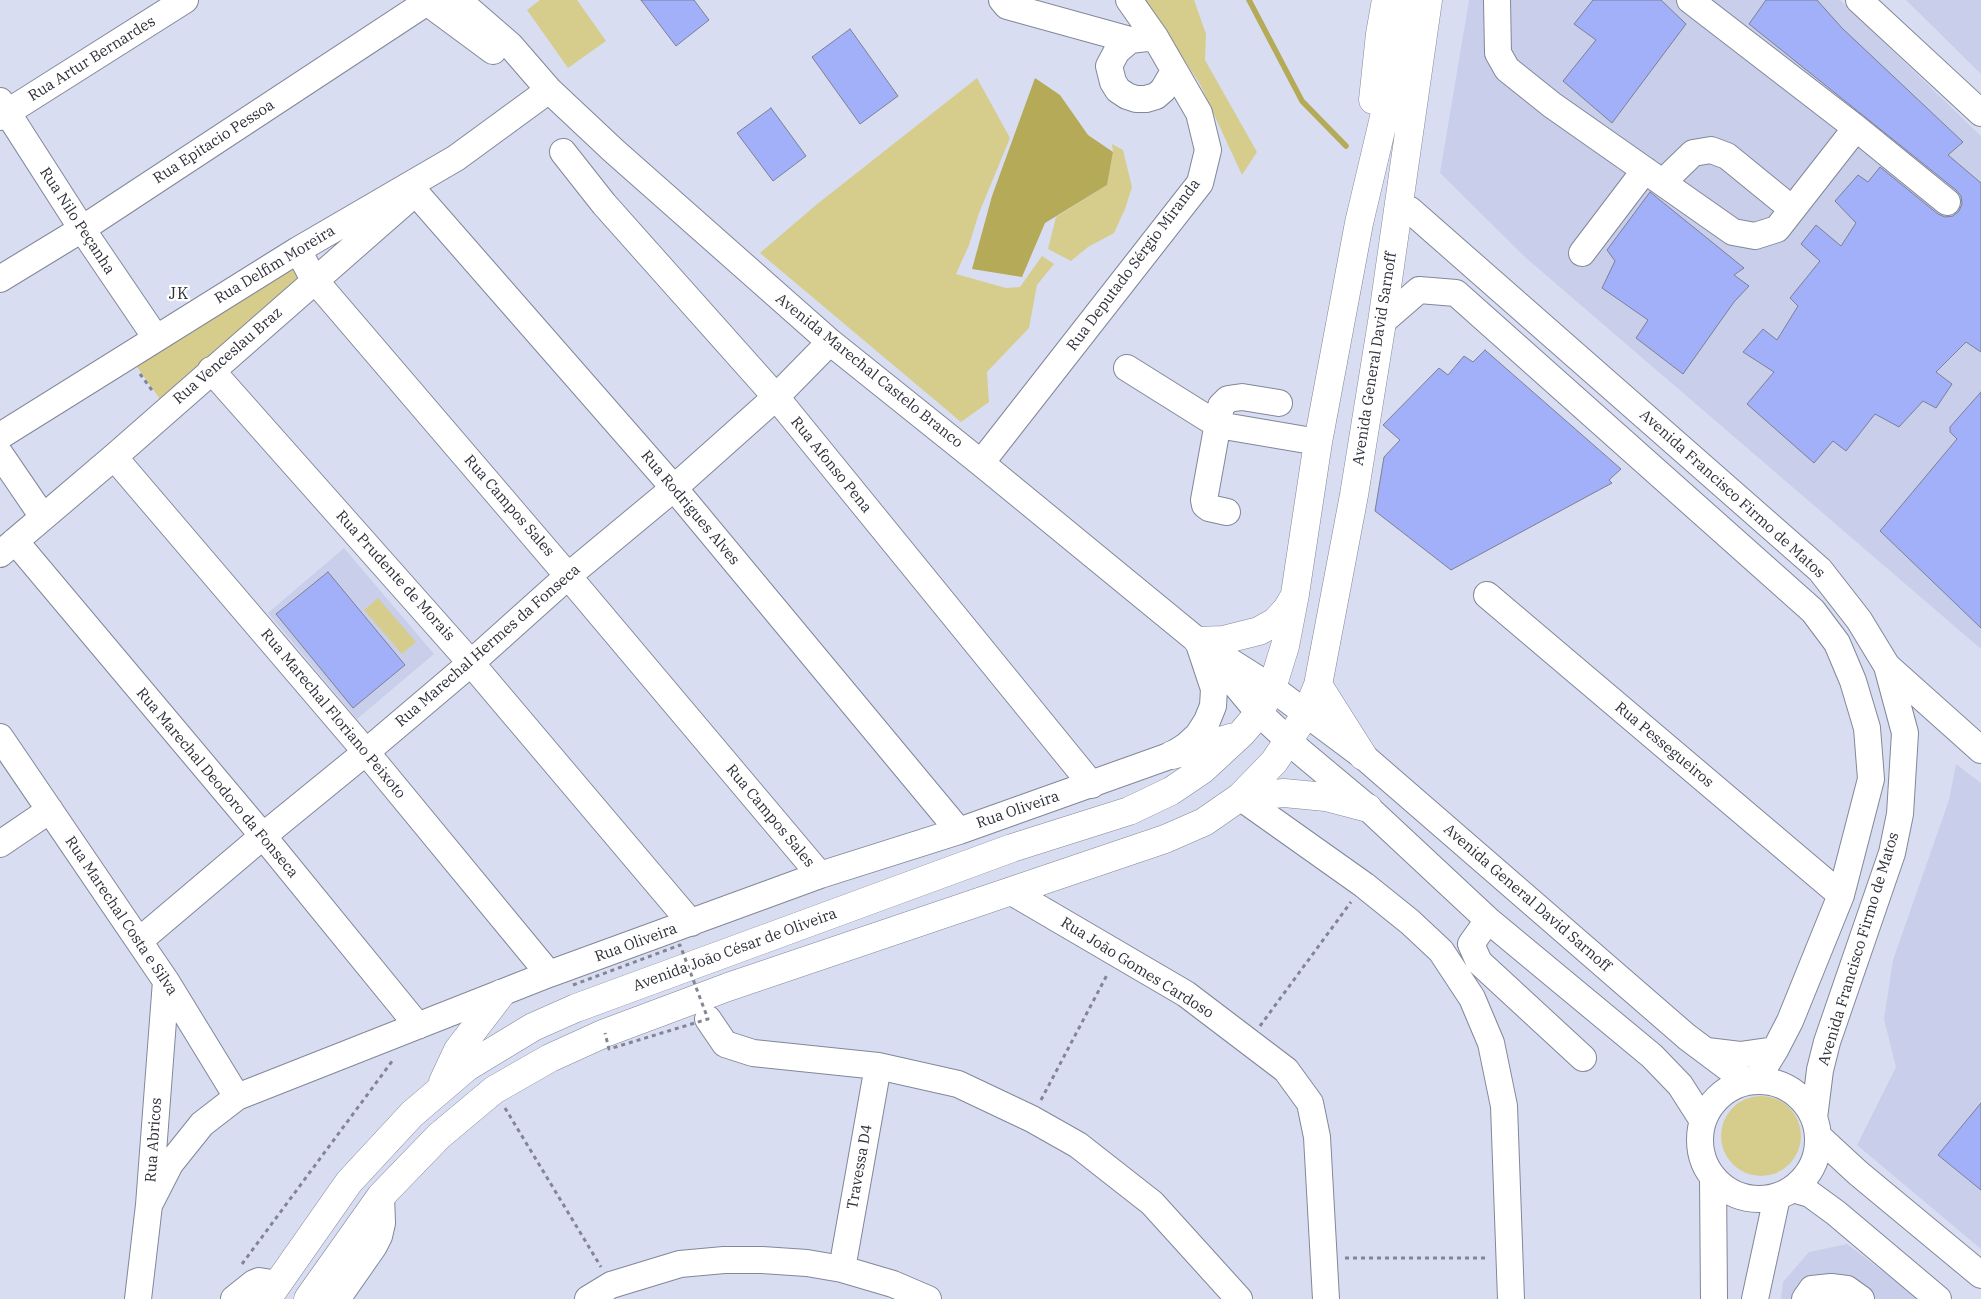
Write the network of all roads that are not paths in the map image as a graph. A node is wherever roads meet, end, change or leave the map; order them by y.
1 (185, 0) edge
2 (458, 0) edge
3 (1002, 0) edge
4 (1129, 0) edge
5 (1386, 0) edge
6 (1409, 0) edge
7 (1428, 0) edge
8 (1447, 0) edge
9 (1497, 0) edge
10 (1690, 0) edge
11 (1859, 0) edge
12 (425, 1) edge
13 (1156, 37) junction
14 (1130, 40) junction
15 (1174, 71) junction
16 (549, 90) junction
17 (2, 111) edge
18 (1981, 112) edge
19 (1856, 128) junction
20 (563, 152) dead end
21 (456, 158) junction
22 (636, 171) junction
23 (1654, 176) junction
24 (415, 192) junction
25 (1947, 202) dead end
26 (604, 204) junction
27 (1792, 209) junction
28 (1410, 210) junction
29 (1359, 223) junction
30 (82, 229) junction
31 (298, 250) junction
32 (1582, 253) dead end
33 (1389, 273) junction
34 (0, 279) edge
35 (314, 280) junction
36 (1382, 322) junction
37 (156, 338) junction
38 (830, 342) junction
39 (1127, 368) dead end
40 (212, 370) junction
41 (776, 397) junction
42 (1279, 403) dead end
43 (1218, 425) junction
44 (0, 436) edge
45 (1318, 442) junction
46 (0, 454) edge
47 (114, 457) junction
48 (981, 463) junction
49 (674, 488) junction
50 (1227, 512) dead end
51 (43, 517) junction
52 (7, 548) edge
53 (568, 576) junction
54 (1296, 594) junction
55 (1487, 595) dead end
56 (1198, 641) junction
57 (471, 663) junction
58 (1887, 666) junction
59 (1318, 686) junction
60 (1272, 688) junction
61 (1259, 713) junction
62 (1306, 714) junction
63 (1953, 726) junction
64 (1906, 733) junction
65 (0, 736) edge
66 (1237, 736) junction
67 (1290, 741) junction
68 (1981, 750) edge
69 (366, 752) junction
70 (1172, 755) junction
71 (1363, 756) junction
72 (1092, 785) junction
73 (1240, 797) junction
74 (1368, 808) junction
75 (50, 810) junction
76 (959, 831) junction
77 (263, 836) junction
78 (0, 844) edge
79 (820, 875) junction
80 (1010, 891) junction
81 (1841, 895) junction
82 (1488, 920) junction
83 (691, 923) junction
84 (139, 942) junction
85 (549, 974) junction
86 (166, 981) junction
87 (501, 994) junction
88 (708, 1019) road end
89 (418, 1026) junction
90 (1775, 1050) junction
91 (1706, 1051) junction
92 (1583, 1058) dead end
93 (878, 1066) junction
94 (1752, 1082) junction
95 (440, 1090) junction
96 (237, 1097) junction
97 (1703, 1121) junction
98 (1816, 1127) junction
99 (1713, 1178) junction
100 (1785, 1193) junction
101 (381, 1196) junction
102 (149, 1205) junction
103 (842, 1269) junction
104 (1981, 1274) edge
105 (272, 1292) edge
106 (138, 1299) edge
107 (234, 1299) edge
108 (308, 1299) edge
109 (337, 1299) edge
110 (588, 1299) edge
111 (928, 1299) edge
112 (1239, 1299) edge
113 (1326, 1299) edge
114 (1511, 1299) edge
115 (1714, 1299) edge
116 (1755, 1299) edge
117 (1805, 1299) edge
118 (1861, 1299) edge
119 (1938, 1299) edge

1 - 17 street, Rua Artur Bernardes
2 - 16 street, Avenida Marechal Castelo Branco
3 - 14 street
4 - 13 street, Rua Deputado Sérgio Miranda
5 - 29 main road
6 - 29 main road
7 - 33 main road, Avenida General David Sarnoff
8 - 28 main road
9 - 23 street
10 - 19 street
11 - 18 street
12 - 16 street, Avenida Marechal Castelo Branco
12 - 30 street, Rua Epitacio Pessoa
13 - 14 street
13 - 15 street, Rua Deputado Sérgio Miranda
14 - 15 street
15 - 48 street, Rua Deputado Sérgio Miranda
16 - 21 street, Rua Delfim Moreira
16 - 22 street, Avenida Marechal Castelo Branco
17 - 30 street, Rua Nilo Peçanha
19 - 25 street
19 - 27 street
20 - 26 street, Rua Afonso Pena
21 - 24 street, Rua Venceslau Braz
21 - 31 street, Rua Delfim Moreira
22 - 26 street
22 - 38 street, Avenida Marechal Castelo Branco
23 - 27 street
23 - 27 street
23 - 32 street
24 - 35 street, Rua Venceslau Braz
24 - 49 street, Rua Rodrigues Alves
26 - 41 street, Rua Afonso Pena
28 - 33 main road
28 - 58 street, Avenida Francisco Firmo de Matos
29 - 45 main road
30 - 34 street, Rua Epitacio Pessoa
30 - 37 street, Rua Nilo Peçanha
31 - 35 street, Rua Campos Sales
31 - 37 street, Rua Delfim Moreira
33 - 36 main road, Avenida General David Sarnoff
35 - 40 street, Rua Venceslau Braz
35 - 53 street, Rua Campos Sales
36 - 59 main road, Avenida General David Sarnoff
36 - 81 street
37 - 44 street, Rua Delfim Moreira
38 - 41 street, Rua Marechal Hermes da Fonseca
38 - 48 street, Avenida Marechal Castelo Branco
39 - 43 street
40 - 47 street, Rua Venceslau Braz
40 - 57 street, Rua Prudente de Morais
41 - 49 street, Rua Marechal Hermes da Fonseca
41 - 72 street, Rua Afonso Pena
42 - 43 street
43 - 45 street
43 - 50 street
45 - 54 main road
46 - 51 street
47 - 51 street, Rua Venceslau Braz
47 - 69 street, Rua Marechal Floriano Peixoto
48 - 56 street, Avenida Marechal Castelo Branco
49 - 53 street, Rua Marechal Hermes da Fonseca
49 - 76 street, Rua Rodrigues Alves
51 - 52 street, Rua Venceslau Braz
52 - 77 street, Rua Marechal Deodoro da Fonseca
53 - 57 street, Rua Marechal Hermes da Fonseca
53 - 79 street, Rua Campos Sales
54 - 56 main road
54 - 60 main road
55 - 81 street, Rua Pessegueiros
56 - 60 street, Avenida Marechal Castelo Branco
56 - 61 street, Avenida Marechal Castelo Branco
56 - 70 street, Rua Oliveira
57 - 69 street, Rua Marechal Hermes da Fonseca
57 - 83 street, Rua Prudente de Morais
58 - 63 street
58 - 64 street, Avenida Francisco Firmo de Matos
59 - 62 main road, Avenida General David Sarnoff
59 - 71 main road
60 - 61 main road
60 - 62 street, Avenida General David Sarnoff
61 - 66 main road, Avenida João César de Oliveira
61 - 67 street
62 - 67 main road, Avenida General David Sarnoff
62 - 71 street, Avenida General David Sarnoff
63 - 64 street
63 - 68 street
64 - 98 street, Avenida Francisco Firmo de Matos
65 - 75 street, Rua Marechal Costa e Silva
66 - 70 main road
66 - 95 main road, Avenida João César de Oliveira
67 - 73 main road
67 - 74 street
69 - 77 street, Rua Marechal Hermes da Fonseca
69 - 85 street, Rua Marechal Floriano Peixoto
70 - 72 street, Rua Oliveira
71 - 91 street, Avenida General David Sarnoff
72 - 76 street, Rua Oliveira
73 - 74 main road
73 - 80 main road
73 - 114 street
74 - 82 street
75 - 78 street
75 - 84 street, Rua Marechal Costa e Silva
76 - 79 street, Rua Oliveira
77 - 84 street, Rua Marechal Hermes da Fonseca
77 - 89 street, Rua Marechal Deodoro da Fonseca
79 - 83 street, Rua Oliveira
80 - 101 main road
80 - 113 street, Rua João Gomes Cardoso
81 - 90 street
82 - 92 street
82 - 97 street
83 - 85 street, Rua Oliveira
84 - 86 street, Rua Marechal Costa e Silva
85 - 87 street, Rua Oliveira
86 - 96 street, Rua Marechal Costa e Silva
86 - 102 street, Rua Abricos
87 - 89 street, Rua Oliveira
87 - 95 main road
88 - 93 street
89 - 96 street, Rua Oliveira
90 - 91 street
90 - 94 street
91 - 94 street, Avenida General David Sarnoff
93 - 103 street, Travessa D4
93 - 112 street
94 - 97 street
94 - 98 street
95 - 105 main road, Avenida João César de Oliveira
96 - 102 street, Rua Oliveira
97 - 99 street
98 - 100 street
98 - 104 street
99 - 100 street
99 - 115 street
100 - 116 street
100 - 119 street
101 - 108 main road
101 - 109 street
102 - 106 street, Rua Abricos
103 - 110 street
103 - 111 street
105 - 107 street, Avenida João César de Oliveira
117 - 118 street

